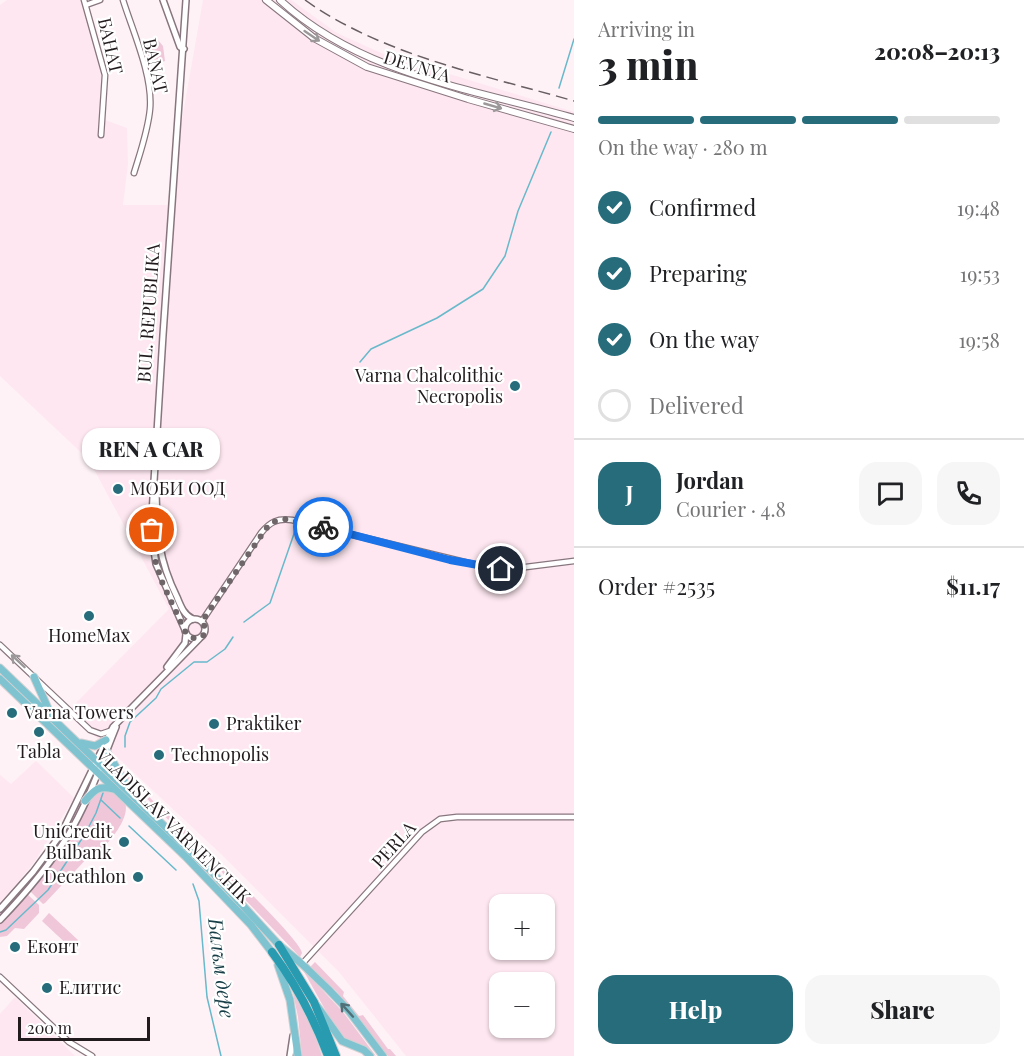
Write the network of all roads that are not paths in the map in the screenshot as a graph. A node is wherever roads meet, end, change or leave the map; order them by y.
1 (100, 0) edge
2 (123, 0) edge
3 (163, 0) edge
4 (186, 0) edge
5 (267, 0) edge
6 (280, 0) edge
7 (85, 3) edge
8 (184, 49) junction
9 (574, 118) edge
10 (574, 129) edge
11 (101, 135) dead end
12 (134, 173) dead end
13 (155, 465) junction
14 (574, 561) edge
15 (193, 619) junction
16 (202, 621) junction
17 (186, 631) junction
18 (199, 639) junction
19 (0, 645) edge
20 (0, 668) edge
21 (161, 676) junction
22 (34, 677) junction
23 (0, 679) edge
24 (52, 717) junction
25 (118, 722) junction
26 (110, 731) junction
27 (106, 740) junction
28 (79, 743) junction
29 (107, 752) junction
30 (99, 762) junction
31 (96, 770) junction
32 (115, 789) junction
33 (135, 798) junction
34 (86, 801) junction
35 (574, 817) edge
36 (0, 909) edge
37 (0, 920) edge
38 (279, 945) junction
39 (272, 952) junction
40 (302, 964) junction
41 (0, 977) edge
42 (314, 1002) junction
43 (294, 1026) junction
44 (92, 1056) edge
45 (290, 1056) edge
46 (298, 1056) edge
47 (328, 1056) edge
48 (336, 1056) edge
49 (370, 1056) edge
50 (383, 1056) edge

1 - 7 street
2 - 12 street, BANAT
3 - 8 street
4 - 8 street, BUL. REPUBLIKA
5 -> 10 main road, DEVNYA
6 - 9 main road, DEVNYA
7 - 11 street, БАНАТ
8 - 13 street, BUL. REPUBLIKA
13 - 15 street, BUL. REPUBLIKA
13 - 17 street
14 - 16 street
15 - 16 street
15 - 17 street
16 - 18 street
17 - 18 street
17 - 21 street
18 - 21 street
22 -> 19 street
20 - 24 main road, VLADISLAV VARNENCHIK
21 - 25 street
22 - 24 main road
22 - 26 street
23 - 31 main road, VLADISLAV VARNENCHIK
24 - 28 main road, VLADISLAV VARNENCHIK
25 - 26 street
25 - 29 street
26 - 27 street
27 - 28 main road
27 - 30 street
28 - 30 main road, VLADISLAV VARNENCHIK
29 - 30 street
29 - 33 main road
30 - 31 street
30 - 33 main road, VLADISLAV VARNENCHIK
31 - 32 main road, VLADISLAV VARNENCHIK
31 - 34 street
31 - 36 street
32 - 34 main road
32 - 39 main road, VLADISLAV VARNENCHIK
33 - 38 main road, VLADISLAV VARNENCHIK
34 - 37 street
35 - 40 street, PERLA
38 - 40 main road, VLADISLAV VARNENCHIK
38 - 42 highway
39 - 43 main road, VLADISLAV VARNENCHIK
39 - 47 highway
50 -> 40 main road, VLADISLAV VARNENCHIK
41 - 44 street
42 - 48 highway
42 - 49 main road
43 - 45 street
43 - 46 main road, VLADISLAV VARNENCHIK

